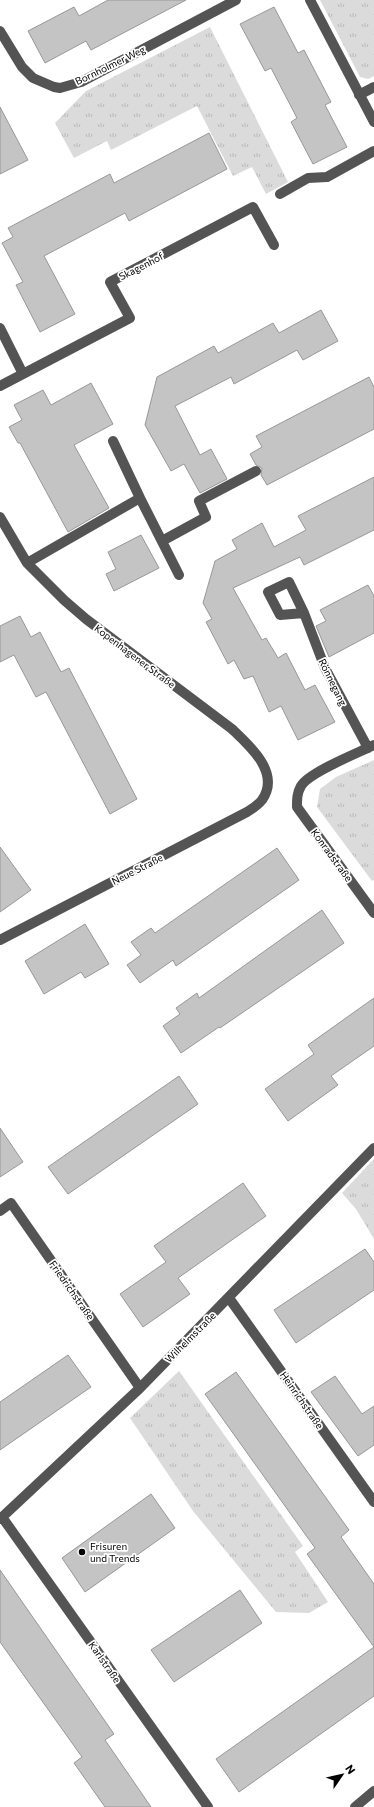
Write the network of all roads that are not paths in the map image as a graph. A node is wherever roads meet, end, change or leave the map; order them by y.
1 (236, 0) edge
2 (310, 0) edge
3 (0, 30) edge
4 (374, 87) edge
5 (359, 95) junction
6 (374, 122) edge
7 (374, 151) edge
8 (280, 194) dead end
9 (274, 245) dead end
10 (0, 328) edge
11 (23, 374) junction
12 (0, 386) edge
13 (113, 441) dead end
14 (256, 471) dead end
15 (140, 498) junction
16 (0, 517) edge
17 (162, 541) junction
18 (27, 563) junction
19 (179, 575) dead end
20 (304, 613) dead end
21 (371, 746) edge
22 (267, 790) joint
23 (374, 913) edge
24 (0, 940) edge
25 (374, 1148) edge
26 (0, 1211) edge
27 (230, 1298) junction
28 (140, 1388) junction
29 (374, 1502) edge
30 (1, 1518) edge
31 (374, 1791) edge
32 (208, 1807) edge
33 (355, 1807) edge

1 - 3 street, Bornholmer Weg
2 - 5 street
4 - 5 street
5 - 6 street
7 - 8 street
9 - 11 street, Skagenhof
10 - 11 street
11 - 12 street, Skagenhof
13 - 15 street
14 - 17 street
15 - 17 street
15 - 18 street
16 - 18 street, Kopenhagener Straße
17 - 19 street
18 - 22 street, Kopenhagener Straße
20 - 21 street, Rönnegang
21 - 23 street, Konradstraße
22 - 24 street, Neue Straße
25 - 27 street, Wilhelmstraße
26 - 28 street, Friedrichstraße
27 - 28 street, Wilhelmstraße
27 - 29 street, Heinrichstraße
28 - 30 street, Wilhelmstraße
30 - 32 street, Karlstraße
31 - 33 street

